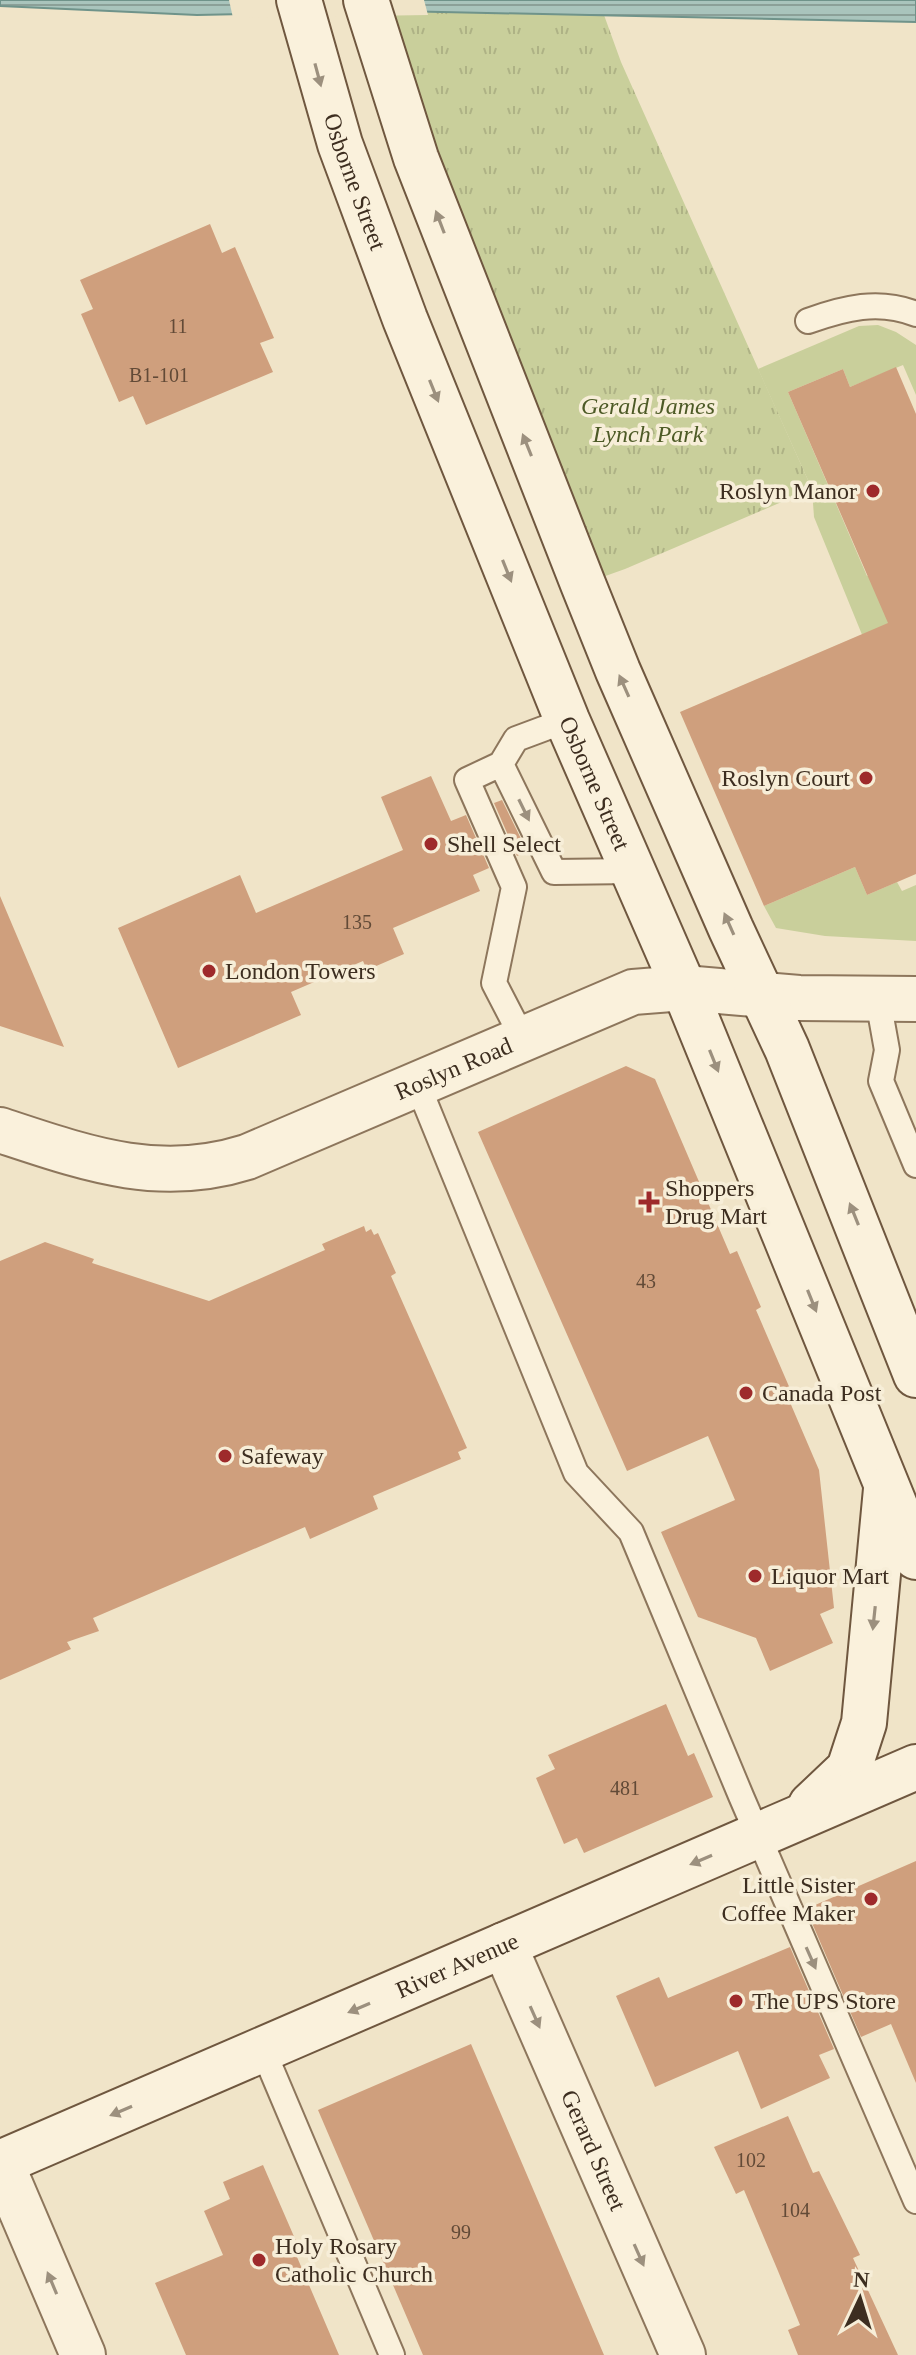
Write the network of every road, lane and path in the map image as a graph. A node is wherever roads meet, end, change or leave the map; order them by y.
1 (299, 0) edge
2 (366, 0) edge
3 (916, 314) edge
4 (808, 321) dead end
5 (567, 720) junction
6 (501, 764) junction
7 (633, 871) junction
8 (554, 872) junction
9 (514, 887) junction
10 (684, 988) junction
11 (763, 994) junction
12 (897, 1000) edge
13 (523, 1039) junction
14 (417, 1083) junction
15 (0, 1130) edge
16 (916, 1165) edge
17 (916, 1375) edge
18 (887, 1485) junction
19 (916, 1557) edge
20 (916, 1767) edge
21 (798, 1818) junction
22 (758, 1835) junction
23 (504, 1945) junction
24 (263, 2050) junction
25 (1, 2163) edge
26 (916, 2201) edge
27 (83, 2355) edge
28 (392, 2355) edge
29 (683, 2355) edge

1 -> 5 main road, Osborne Street
11 -> 2 main road
3 - 4 lane
5 - 6 lane
5 - 7 main road, Osborne Street
6 -> 8 lane
6 - 9 lane
7 - 8 lane
7 - 10 main road, Osborne Street
8 - 9 lane
9 - 13 lane
10 - 11 main road, Roslyn Road
10 - 13 main road, Roslyn Road
10 -> 18 main road, Osborne Street
11 - 12 main road, Roslyn Road
17 -> 11 main road
12 - 16 lane
13 - 14 main road, Roslyn Road
14 - 15 main road, Roslyn Road
14 - 22 lane
18 - 19 main road, Osborne Street
18 -> 21 main road
20 - 21 main road, River Avenue
21 - 22 main road, River Avenue
22 -> 23 main road, River Avenue
22 -> 26 lane
23 -> 24 main road, River Avenue
23 -> 29 main road, Gerard Street
24 -> 25 main road, River Avenue
24 - 28 lane
27 -> 25 main road

